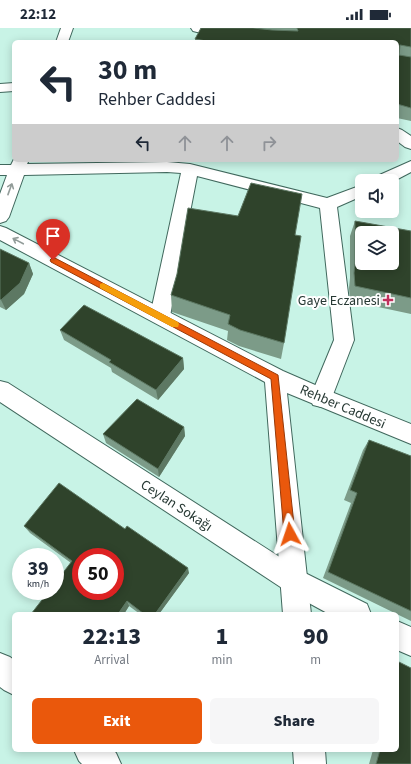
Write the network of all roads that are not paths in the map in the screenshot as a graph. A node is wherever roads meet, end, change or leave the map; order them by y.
1 (67, 28) edge
2 (197, 28) edge
3 (63, 40) edge
4 (279, 40) edge
5 (12, 87) edge
6 (0, 88) edge
7 (399, 135) edge
8 (411, 144) edge
9 (19, 165) edge
10 (411, 166) edge
11 (190, 169) junction
12 (0, 170) edge
13 (395, 174) edge
14 (355, 193) edge
15 (328, 204) junction
16 (0, 217) edge
17 (0, 232) edge
18 (160, 316) junction
19 (275, 377) junction
20 (0, 390) edge
21 (321, 398) junction
22 (411, 434) edge
23 (294, 581) junction
24 (297, 612) edge
25 (353, 612) edge
26 (399, 636) edge
27 (411, 642) edge
28 (0, 667) edge
29 (12, 678) edge
30 (92, 752) edge
31 (309, 752) edge
32 (105, 764) edge
33 (310, 764) edge

1 - 3 street
2 - 4 street
5 - 6 street
7 - 8 street
9 - 11 street
9 - 12 street
16 -> 9 street
10 - 13 street
11 - 15 street
11 - 18 street
14 - 15 street
15 - 21 street
18 -> 17 street, Rehber Caddesi
18 - 19 street, Rehber Caddesi
19 - 21 street, Rehber Caddesi
19 - 23 street
20 - 23 street, Ceylan Sokağı
21 - 22 street, Rehber Caddesi
23 - 24 street
23 - 25 street, Ceylan Sokağı
26 - 27 street
28 - 29 street
30 - 32 street
31 - 33 street

